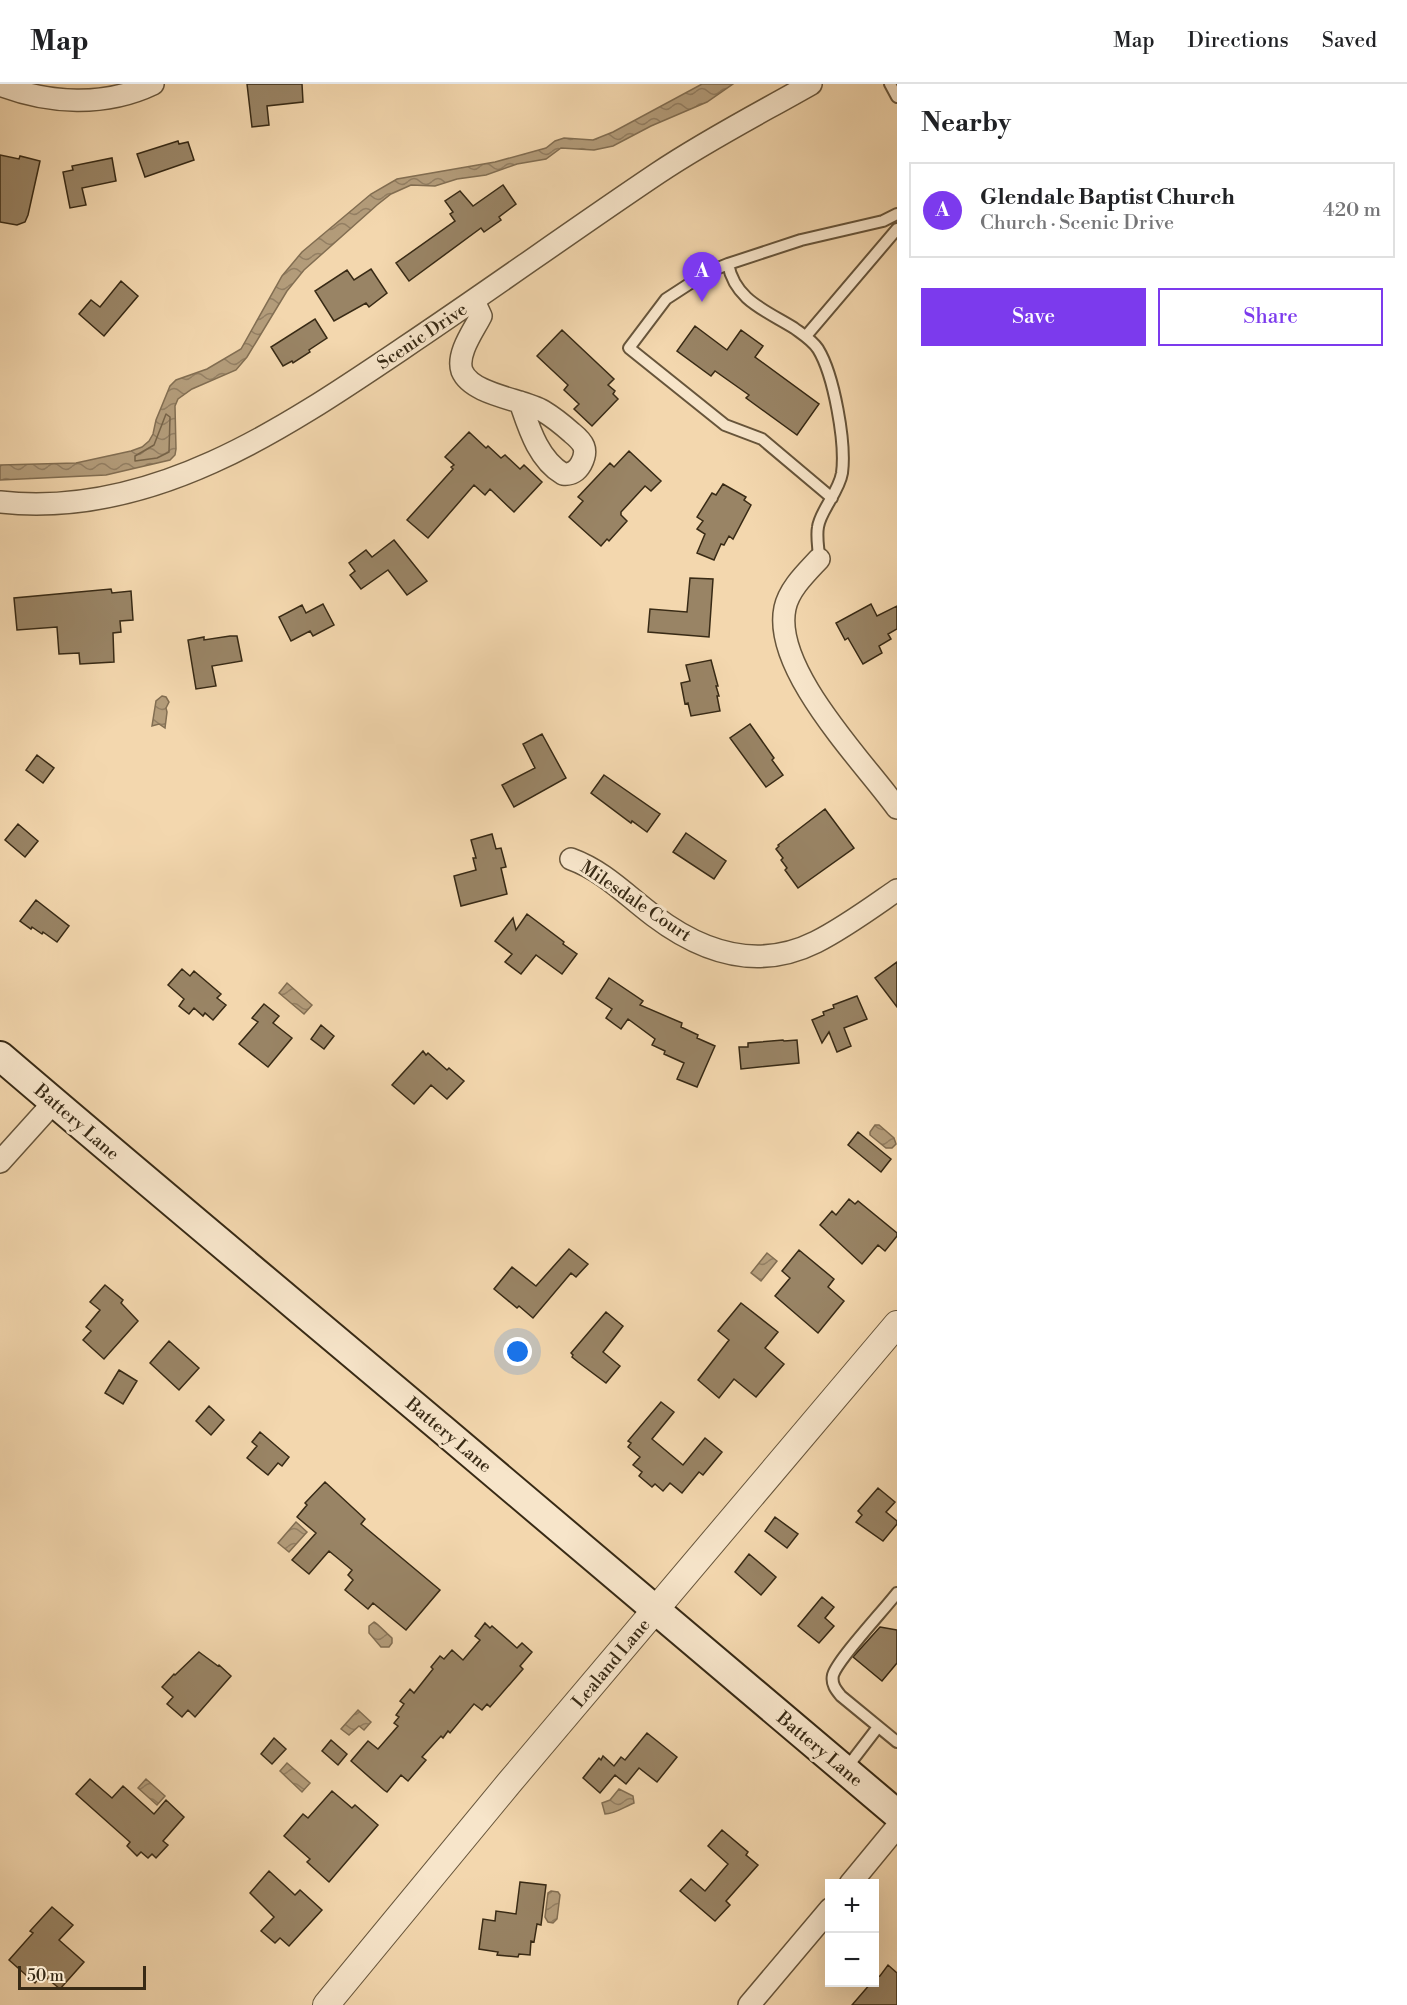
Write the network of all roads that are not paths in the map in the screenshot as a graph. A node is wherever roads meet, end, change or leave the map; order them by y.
1 (153, 84) edge
2 (811, 84) edge
3 (890, 84) edge
4 (0, 85) edge
5 (897, 97) edge
6 (897, 214) edge
7 (897, 229) edge
8 (729, 264) junction
9 (474, 301) junction
10 (806, 336) junction
11 (520, 402) dead end
12 (832, 498) junction
13 (0, 502) edge
14 (819, 559) joint
15 (897, 808) edge
16 (571, 859) dead end
17 (897, 890) edge
18 (0, 1056) edge
19 (54, 1102) junction
20 (0, 1162) edge
21 (897, 1324) edge
22 (897, 1593) edge
23 (654, 1611) junction
24 (878, 1727) junction
25 (897, 1742) edge
26 (844, 1770) junction
27 (897, 1814) edge
28 (897, 1827) edge
29 (854, 1879) edge
30 (825, 1915) edge
31 (326, 2005) edge
32 (749, 2005) edge

1 - 4 street
2 - 9 street, Scenic Drive
3 - 5 lane
6 - 8 lane
7 - 10 lane
8 - 10 lane
8 - 12 lane
9 - 11 street
9 - 13 street, Scenic Drive
10 - 12 lane
12 - 14 lane
14 - 15 street
16 - 17 street, Milesdale Court
18 - 19 main road, Battery Lane
19 - 20 street
19 - 23 main road, Battery Lane
21 - 23 street, Lealand Lane
22 - 24 lane
23 - 26 main road, Battery Lane
23 - 31 street, Lealand Lane
24 - 25 lane
24 - 26 lane
26 - 27 main road, Battery Lane
28 - 29 street
30 - 32 street

